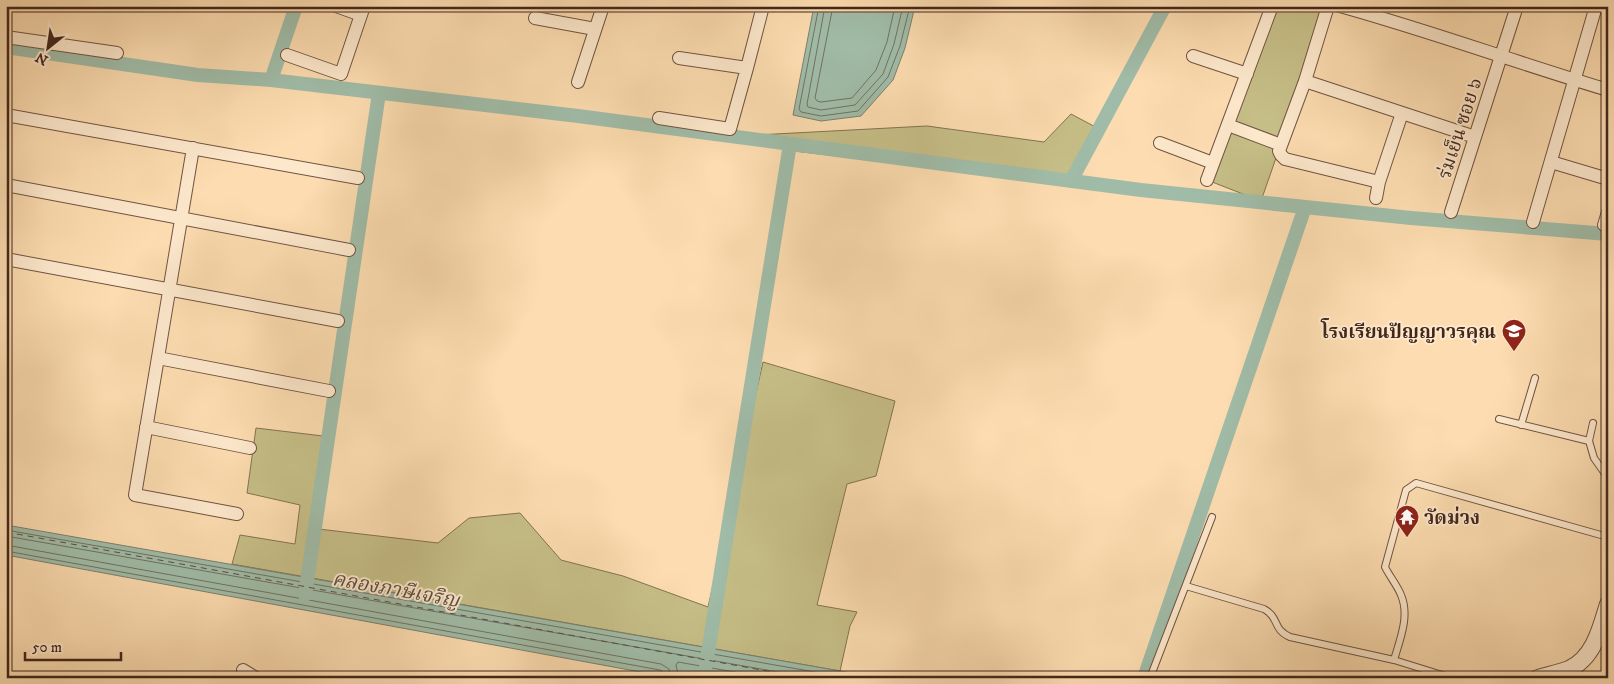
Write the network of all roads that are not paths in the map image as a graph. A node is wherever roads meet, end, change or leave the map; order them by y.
1 (336, 6) edge
2 (603, 6) edge
3 (762, 6) edge
4 (1272, 6) edge
5 (1328, 6) edge
6 (1340, 6) edge
7 (1516, 6) edge
8 (1596, 6) edge
9 (362, 11) edge
10 (535, 18) dead end
11 (595, 29) junction
12 (6, 36) edge
13 (117, 52) dead end
14 (287, 55) dead end
15 (1193, 56) dead end
16 (1502, 56) junction
17 (679, 58) dead end
18 (748, 68) junction
19 (1247, 74) junction
20 (1575, 80) junction
21 (1305, 81) junction
22 (578, 82) dead end
23 (1608, 90) edge
24 (1402, 113) junction
25 (6, 115) edge
26 (659, 118) dead end
27 (1228, 125) junction
28 (1476, 137) junction
29 (1160, 143) dead end
30 (1281, 145) junction
31 (193, 148) junction
32 (1551, 162) junction
33 (1213, 163) junction
34 (358, 178) dead end
35 (1608, 179) edge
36 (1207, 180) dead end
37 (1379, 182) junction
38 (6, 185) edge
39 (1376, 198) dead end
40 (1452, 212) dead end
41 (1608, 212) edge
42 (182, 218) junction
43 (1533, 222) dead end
44 (1604, 225) dead end
45 (348, 250) dead end
46 (6, 259) edge
47 (170, 289) junction
48 (338, 321) dead end
49 (158, 358) junction
50 (1535, 378) dead end
51 (329, 391) dead end
52 (1499, 419) dead end
53 (1592, 423) dead end
54 (1521, 425) junction
55 (146, 427) junction
56 (1589, 441) junction
57 (250, 448) dead end
58 (1608, 478) edge
59 (237, 514) dead end
60 (1212, 517) dead end
61 (1608, 537) edge
62 (1186, 586) junction
63 (1608, 604) edge
64 (1394, 660) junction
65 (243, 670) dead end
66 (1448, 677) edge
67 (256, 678) edge
68 (1150, 678) edge
69 (1538, 678) edge

1 - 9 street
2 - 11 street
3 - 18 street
4 - 19 street
5 - 21 street
6 - 16 street
7 - 16 street, ร่มเย็น ซอย ๖
8 - 20 street
9 - 14 street
10 - 11 street
11 - 22 street
12 - 13 street
15 - 19 street
16 - 20 street
16 - 28 street, ร่มเย็น ซอย ๖
17 - 18 street
18 - 26 street
19 - 27 street
20 - 23 street
20 - 32 street
21 - 24 street
21 - 30 street
24 - 28 street
24 - 37 street
25 - 31 street
27 - 30 street
27 - 33 street
28 - 40 street, ร่มเย็น ซอย ๖
29 - 33 street
30 - 37 street
31 - 34 street
31 - 42 street
32 - 35 street
32 - 43 street
33 - 36 street
37 - 39 street
38 - 42 street
41 - 44 street
42 - 45 street
42 - 47 street
46 - 47 street
47 - 48 street
47 - 49 street
49 - 51 street
49 - 55 street
50 - 54 lane
52 - 54 lane
53 - 56 lane
54 - 56 lane
55 - 57 street
55 - 59 street
56 - 58 lane
60 - 62 lane
61 - 64 lane
62 - 64 lane
62 - 68 lane
63 - 69 street
64 - 66 lane
65 - 67 street

